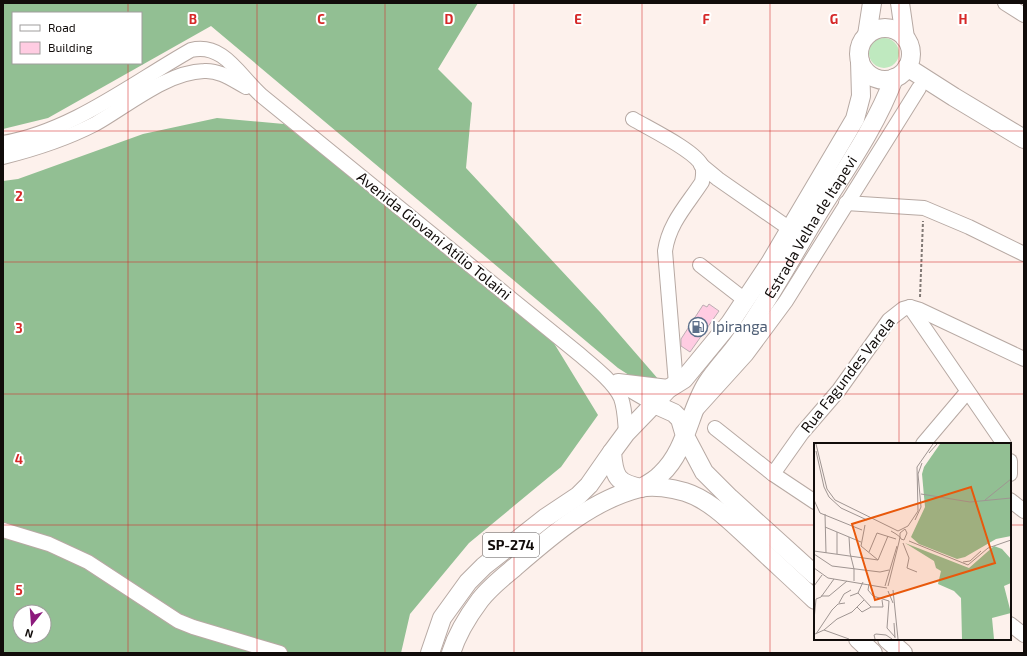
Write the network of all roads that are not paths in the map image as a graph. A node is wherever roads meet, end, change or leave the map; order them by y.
1 (900, 3) edge
2 (1006, 3) edge
3 (868, 6) edge
4 (1024, 15) edge
5 (904, 33) junction
6 (867, 35) junction
7 (860, 61) junction
8 (899, 74) junction
9 (919, 88) junction
10 (262, 96) junction
11 (954, 97) junction
12 (633, 119) dead end
13 (1024, 139) edge
14 (3, 143) edge
15 (3, 157) edge
16 (701, 165) junction
17 (846, 203) junction
18 (790, 228) junction
19 (1024, 254) edge
20 (700, 265) dead end
21 (745, 300) junction
22 (915, 309) junction
23 (1024, 359) edge
24 (611, 380) junction
25 (672, 387) junction
26 (967, 392) junction
27 (657, 404) junction
28 (692, 417) junction
29 (715, 428) dead end
30 (626, 432) junction
31 (685, 436) junction
32 (924, 443) edge
33 (1003, 443) edge
34 (612, 452) junction
35 (773, 474) junction
36 (641, 488) junction
37 (814, 501) edge
38 (1011, 501) edge
39 (1024, 511) edge
40 (3, 530) edge
41 (814, 574) edge
42 (814, 599) edge
43 (1011, 625) edge
44 (1024, 636) edge
45 (859, 640) edge
46 (888, 640) edge
47 (280, 653) edge
48 (430, 653) edge
49 (451, 653) edge
50 (873, 653) edge
51 (903, 653) edge

1 - 5 main road
2 - 4 street
3 - 6 main road
5 - 6 main road
5 - 8 main road
6 - 7 main road
7 - 8 main road
7 - 18 main road, Estrada Velha de Itapevi
8 - 9 main road
8 - 11 main road
8 - 28 main road, Estrada Velha de Itapevi
9 - 11 main road
9 - 17 street
10 - 14 street, Avenida Giovani Atílio Tolaini
10 - 15 street, Avenida Giovani Atílio Tolaini
10 - 24 street, Avenida Giovani Atílio Tolaini
11 - 13 main road
12 - 16 street
16 - 18 street
16 - 25 street
17 - 19 street
17 - 28 street
18 - 21 main road, Estrada Velha de Itapevi
20 - 21 street
21 - 25 main road, Estrada Velha de Itapevi
22 - 23 street
22 - 26 street
22 - 35 street, Rua Fagundes Varela
24 - 25 main road
24 - 27 street
24 - 30 street
25 - 27 main road, Estrada Velha de Itapevi
26 - 32 street
26 - 33 street
27 - 30 main road, Estrada Velha de Itapevi
27 - 31 main road
28 - 31 main road, Estrada Velha de Itapevi
29 - 35 street
30 - 34 main road, Estrada Velha de Itapevi
31 - 36 main road, Estrada Velha de Itapevi
31 - 41 main road
34 - 36 main road
34 - 48 main road, Estrada Velha de Itapevi / SP-274
35 - 37 street
36 - 42 main road
36 - 49 main road, Estrada Velha de Itapevi / SP-274
38 - 39 street
40 - 47 street
43 - 44 street
45 - 50 main road
46 - 51 main road

